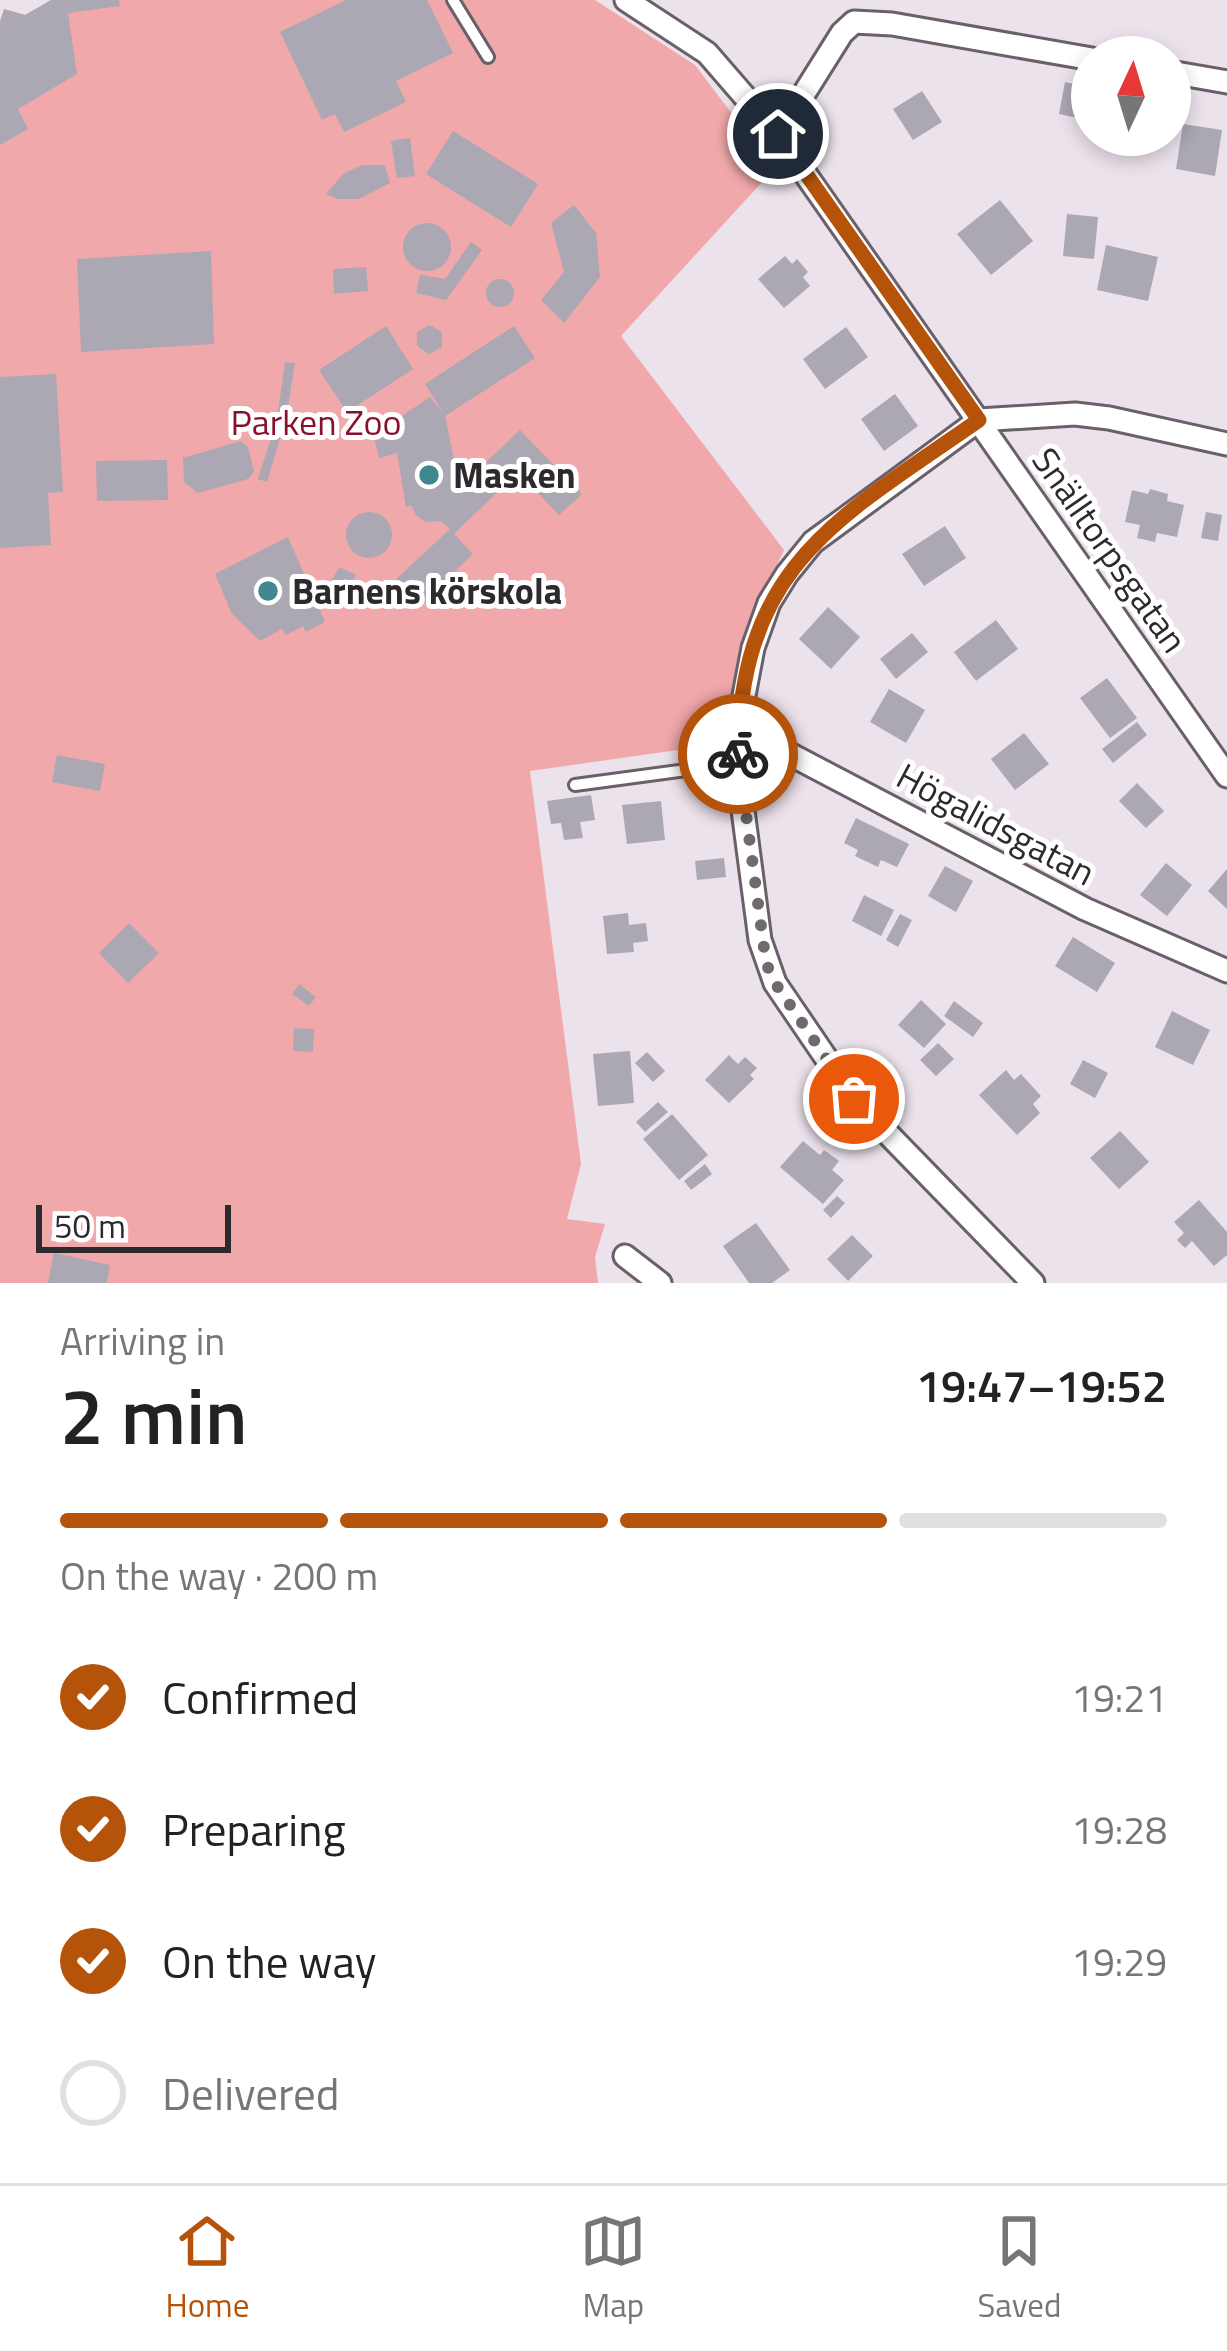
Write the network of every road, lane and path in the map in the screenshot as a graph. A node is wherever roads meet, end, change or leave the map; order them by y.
1 (453, 0) edge
2 (626, 0) edge
3 (1071, 55) edge
4 (488, 57) dead end
5 (1191, 76) edge
6 (1227, 82) edge
7 (778, 134) junction
8 (979, 420) junction
9 (1227, 444) edge
10 (738, 727) junction
11 (738, 763) junction
12 (1227, 776) edge
13 (574, 784) dead end
14 (1227, 970) edge
15 (625, 1256) dead end
16 (660, 1283) edge
17 (1033, 1283) edge

1 - 4 lane
2 - 7 street, Snälltorpsgatan
3 - 7 street
5 - 6 street
7 - 8 street, Snälltorpsgatan
8 - 9 street
8 - 10 street
8 - 12 street, Snälltorpsgatan
10 - 11 street
10 - 14 street, Högalidsgatan
11 - 13 lane
11 - 17 street
15 - 16 street

